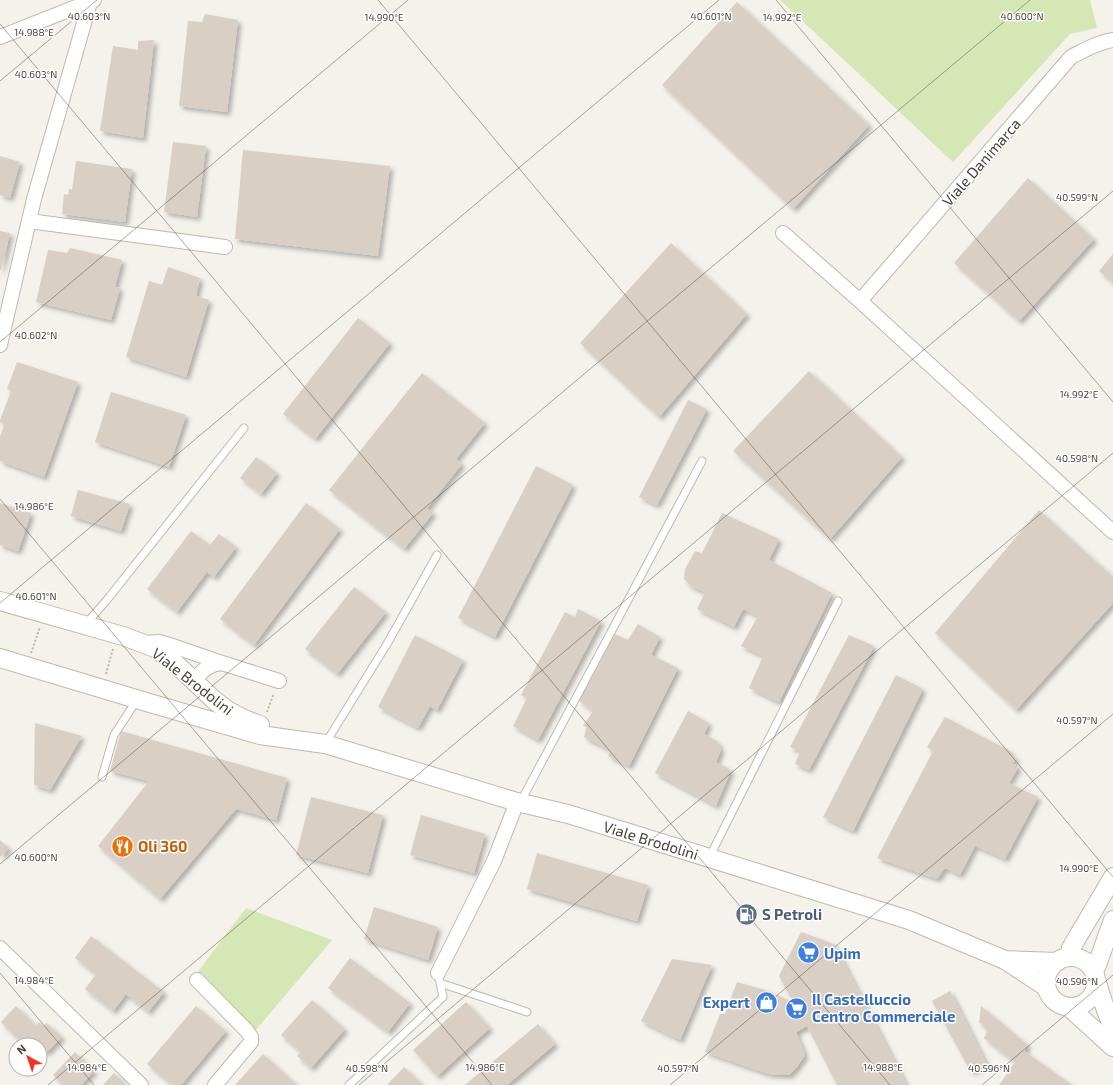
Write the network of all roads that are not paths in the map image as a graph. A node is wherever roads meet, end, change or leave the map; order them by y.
1 (92, 1) edge
2 (0, 37) edge
3 (1113, 40) edge
4 (29, 221) junction
5 (783, 233) dead end
6 (226, 247) dead end
7 (860, 301) junction
8 (0, 345) edge
9 (244, 428) dead end
10 (702, 461) dead end
11 (1113, 532) edge
12 (437, 555) dead end
13 (0, 601) edge
14 (838, 601) dead end
15 (85, 625) junction
16 (144, 643) junction
17 (0, 658) edge
18 (222, 663) junction
19 (195, 681) junction
20 (279, 681) road end
21 (137, 699) junction
22 (292, 740) junction
23 (325, 744) junction
24 (102, 777) dead end
25 (519, 802) junction
26 (709, 858) junction
27 (1113, 877) edge
28 (1113, 920) edge
29 (0, 948) edge
30 (1005, 960) junction
31 (1063, 960) junction
32 (1095, 976) junction
33 (439, 978) junction
34 (197, 980) dead end
35 (1046, 987) junction
36 (1070, 1008) junction
37 (527, 1012) dead end
38 (1113, 1027) edge
39 (1113, 1047) edge
40 (141, 1085) edge
41 (215, 1085) edge
42 (349, 1085) edge

1 - 2 street
1 - 4 street
3 - 7 street, Viale Danimarca
4 - 6 street
4 - 8 street
5 - 7 street
7 - 11 street
9 - 15 lane
10 - 25 lane
12 - 23 lane
13 - 15 street, Viale Brodolini
14 - 26 lane
15 - 16 street, Viale Brodolini
16 - 18 street
16 - 19 street, Viale Brodolini
17 - 21 street, Viale Brodolini
18 - 19 street
18 - 20 street
19 - 22 street, Viale Brodolini
21 - 22 street, Viale Brodolini
21 - 24 lane
22 - 23 street, Viale Brodolini
23 - 25 street, Viale Brodolini
25 - 26 street, Viale Brodolini
25 - 33 street
26 - 30 street, Viale Brodolini
27 - 31 street
28 - 32 street
29 - 40 street
30 - 31 street, Viale Brodolini
30 - 35 street, Viale Brodolini
31 - 32 street
31 - 35 street
32 - 36 street
32 - 38 street
33 - 37 lane
33 - 42 lane
34 - 41 street
35 - 36 street
36 - 39 street

